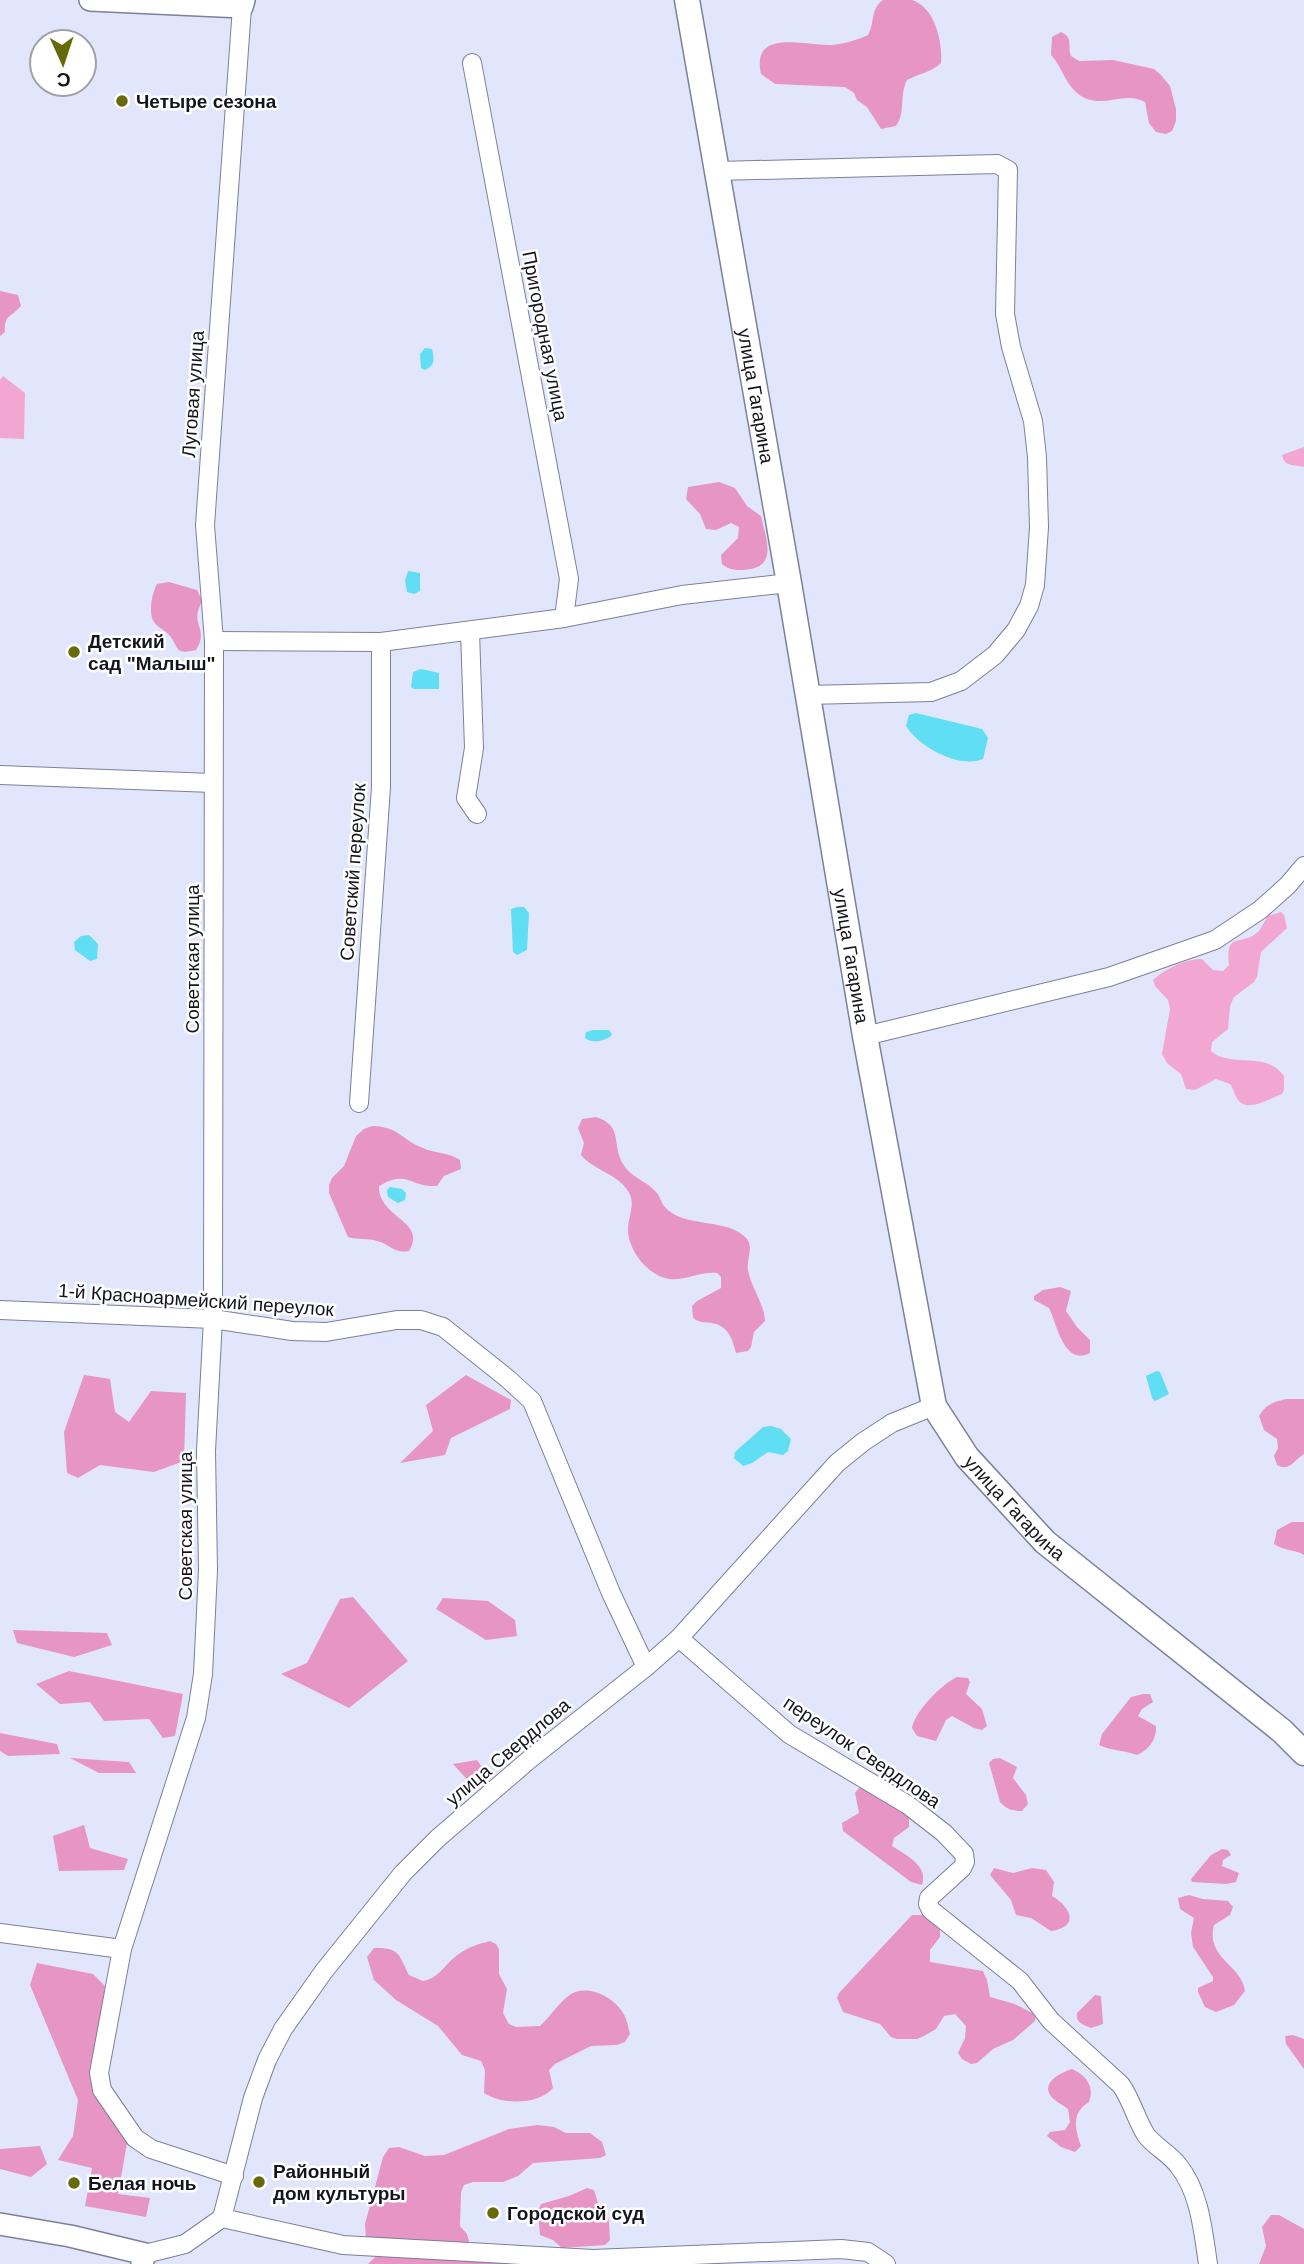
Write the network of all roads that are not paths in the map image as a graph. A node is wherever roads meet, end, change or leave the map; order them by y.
1 (90, 0) edge
2 (687, 0) edge
3 (243, 4) edge
4 (471, 63) dead end
5 (718, 172) junction
6 (789, 583) junction
7 (564, 618) junction
8 (470, 632) junction
9 (214, 642) junction
10 (381, 642) junction
11 (807, 695) junction
12 (0, 775) edge
13 (213, 783) junction
14 (477, 814) dead end
15 (1304, 866) edge
16 (865, 1036) junction
17 (359, 1103) dead end
18 (0, 1310) edge
19 (213, 1319) junction
20 (934, 1406) junction
21 (679, 1637) junction
22 (646, 1667) junction
23 (1304, 1753) edge
24 (0, 1933) edge
25 (122, 1949) junction
26 (234, 2175) junction
27 (222, 2218) junction
28 (0, 2224) edge
29 (144, 2259) edge
30 (886, 2264) edge
31 (1208, 2264) edge

1 - 3 street
2 - 5 main road, улица Гагарина
3 - 9 street, Луговая улица
4 - 7 street, Пригородная улица
5 - 6 main road, улица Гагарина
5 - 11 street
6 - 7 street
6 - 11 main road, улица Гагарина
7 - 8 street
8 - 10 street
8 - 14 street
9 - 10 street
9 - 13 street, Луговая улица
10 - 17 street, Советский переулок
11 - 16 main road, улица Гагарина
12 - 13 street
13 - 19 street, Советская улица
15 - 16 street
16 - 20 main road, улица Гагарина
18 - 19 street, 1-й Красноармейский переулок
19 - 22 street, 1-й Красноармейский переулок
19 - 25 street, Советская улица
20 - 21 street, улица Свердлова
20 - 23 main road, улица Гагарина
21 - 22 street, улица Свердлова
21 - 31 street, переулок Свердлова
22 - 26 street, улица Свердлова
24 - 25 street
25 - 26 street, Советская улица
26 - 27 street, улица Свердлова
27 - 29 street
27 - 30 street
28 - 29 street

